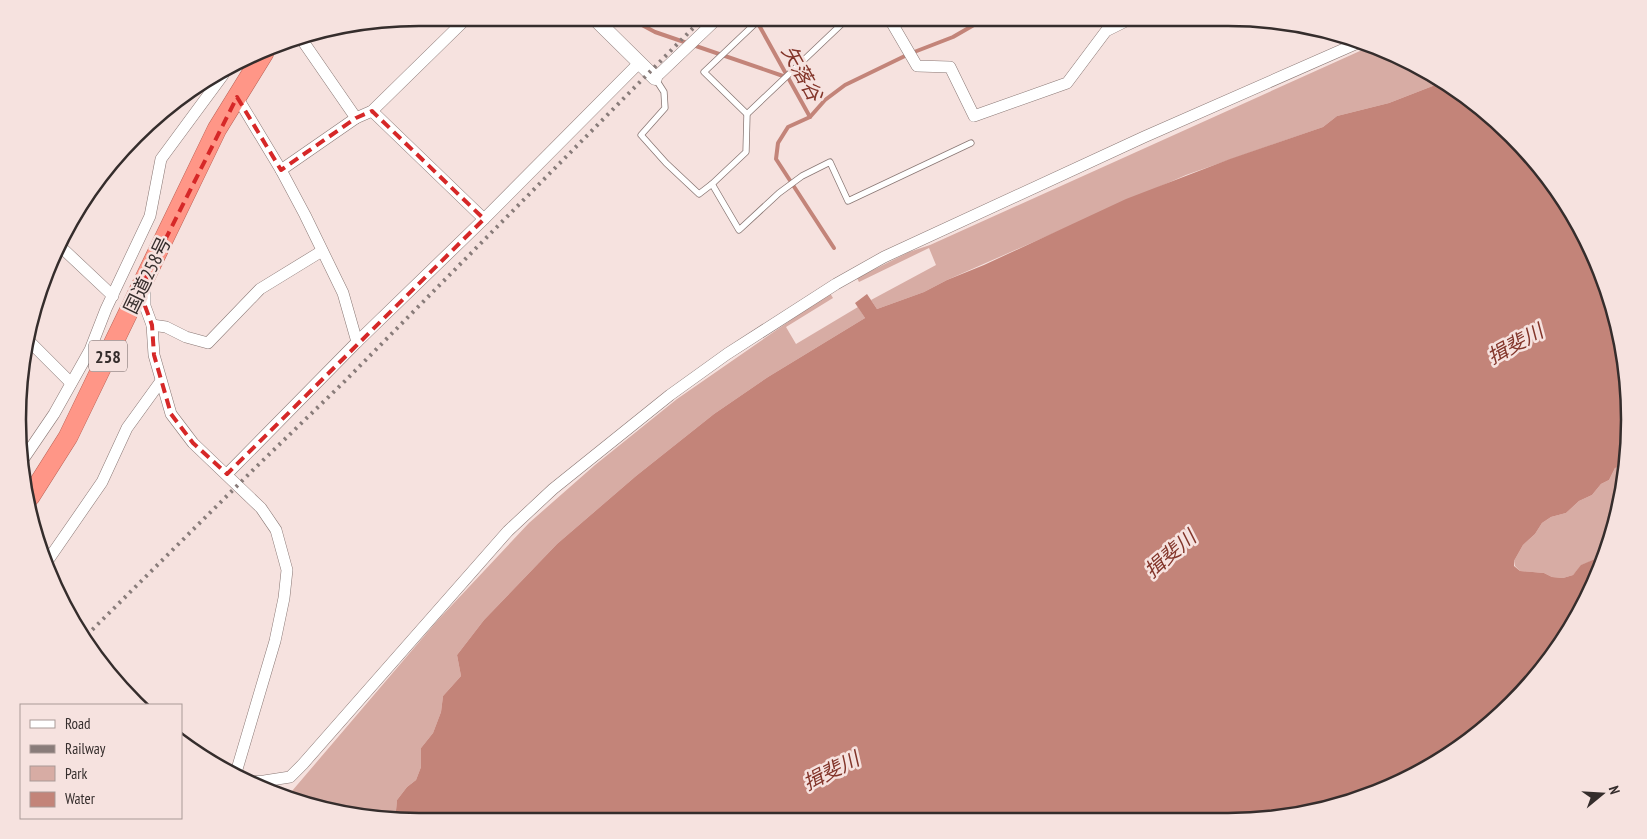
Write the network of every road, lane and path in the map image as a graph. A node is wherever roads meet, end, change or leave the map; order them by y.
1 (459, 26) edge
2 (602, 26) edge
3 (710, 26) edge
4 (753, 26) edge
5 (840, 26) edge
6 (894, 26) edge
7 (1116, 26) edge
8 (305, 44) edge
9 (1351, 46) edge
10 (259, 61) edge
11 (638, 63) junction
12 (655, 78) junction
13 (218, 82) edge
14 (237, 96) junction
15 (372, 111) junction
16 (747, 114) junction
17 (356, 118) junction
18 (971, 143) dead end
19 (281, 170) junction
20 (712, 184) junction
21 (484, 219) junction
22 (65, 251) edge
23 (322, 251) junction
24 (145, 280) junction
25 (112, 296) junction
26 (152, 325) junction
27 (357, 342) junction
28 (34, 345) edge
29 (161, 381) junction
30 (71, 382) junction
31 (28, 452) edge
32 (227, 474) junction
33 (33, 492) edge
34 (51, 556) edge
35 (237, 768) edge
36 (265, 781) edge

1 - 15 street
2 - 11 street
3 - 12 street
4 - 16 lane
5 - 16 lane
6 - 7 street
8 - 17 street
9 - 36 street
10 - 14 highway, 国道258号 / 258
11 - 12 street
11 - 21 street
12 - 20 lane
13 - 25 street
14 - 19 street
14 - 24 highway, 国道258号 / 258
15 - 17 street
15 - 21 street
16 - 20 lane
17 - 19 street
18 - 20 lane
19 - 23 street
21 - 27 street
22 - 25 street
23 - 26 street
23 - 27 street
24 - 26 street
24 - 33 highway, 国道258号 / 258
25 - 30 street
26 - 29 street
27 - 32 street
28 - 30 street
29 - 32 street
29 - 34 street
30 - 31 street
32 - 35 street

